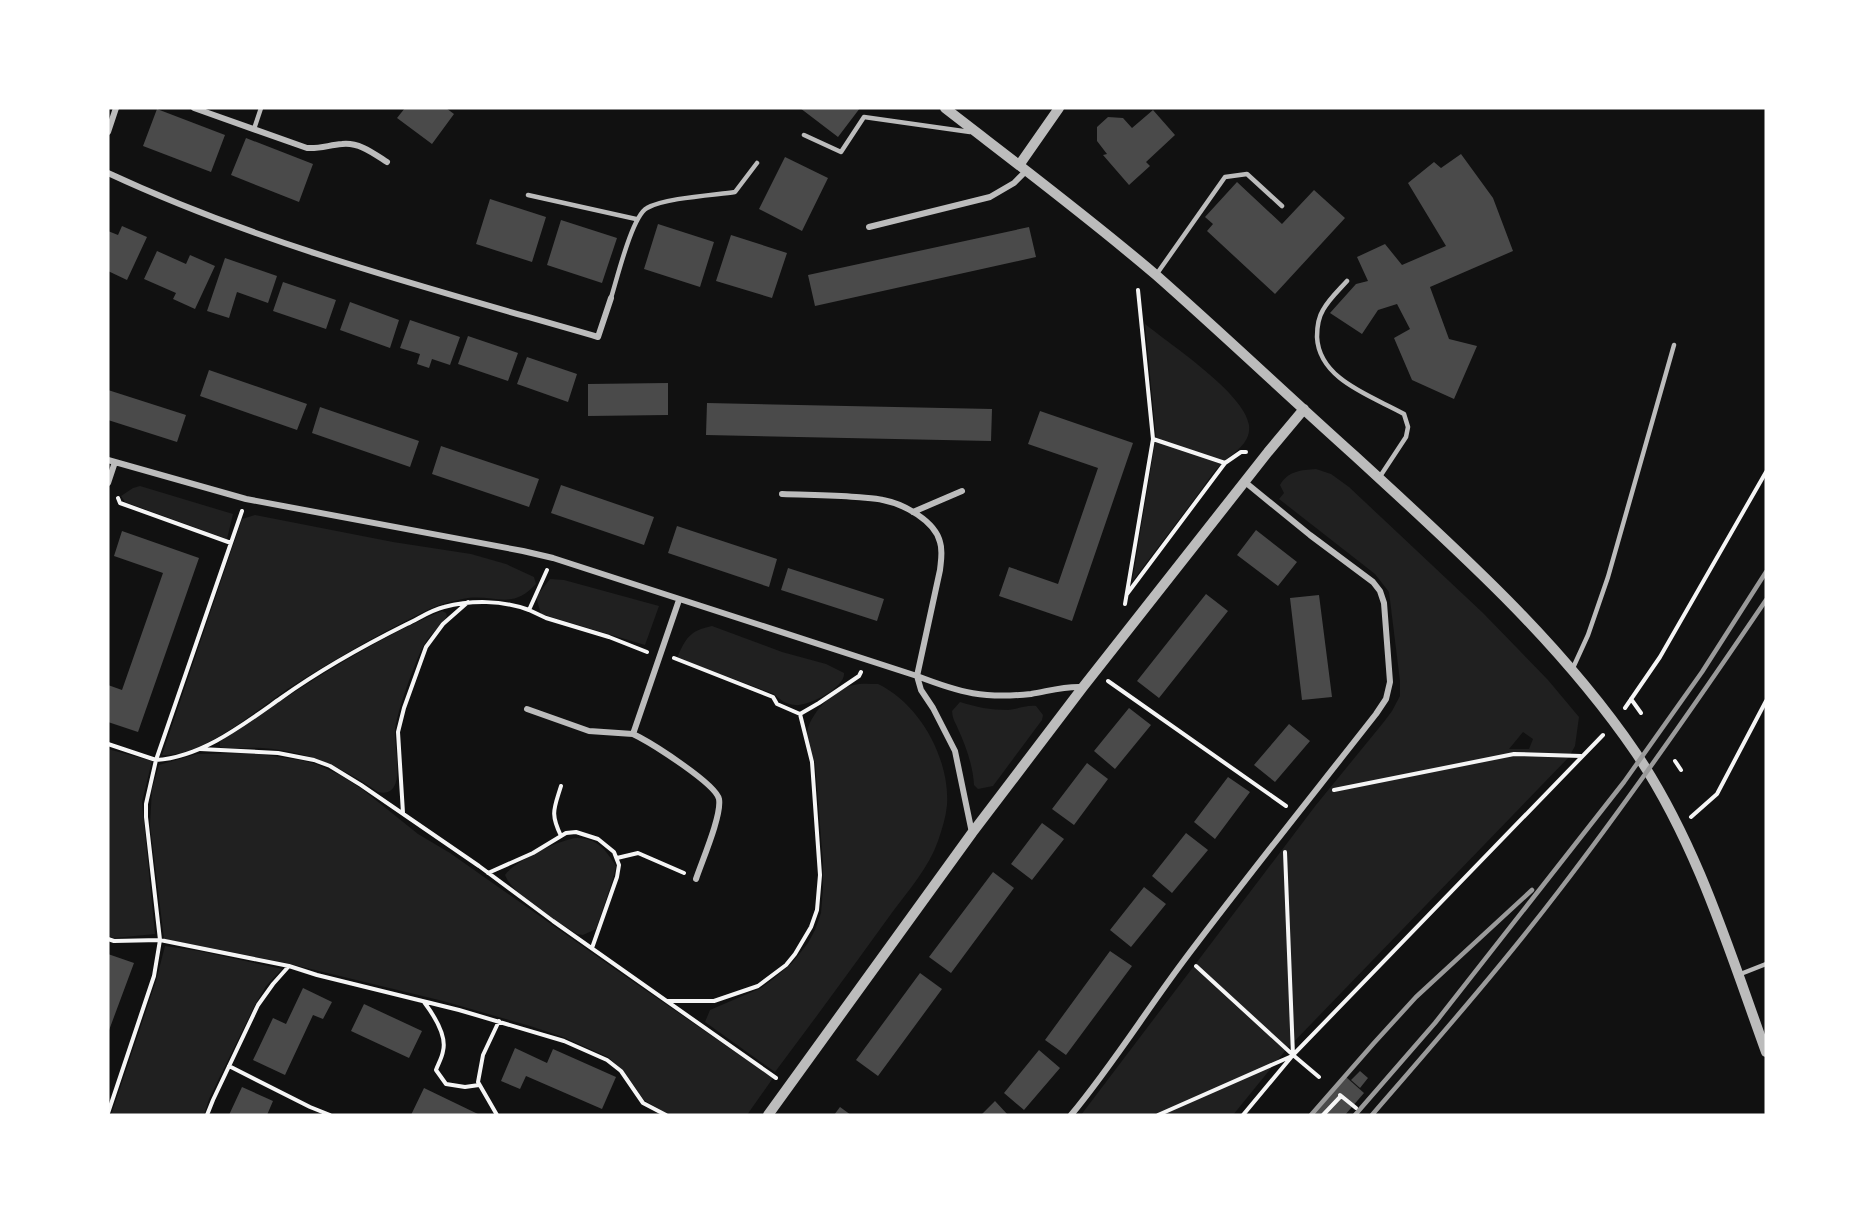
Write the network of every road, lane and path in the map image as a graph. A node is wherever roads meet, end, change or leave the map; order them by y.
1 (116, 108) edge
2 (195, 108) edge
3 (261, 108) edge
4 (945, 108) edge
5 (1059, 108) edge
6 (254, 129) junction
7 (108, 132) edge
8 (977, 133) junction
9 (804, 135) dead end
10 (387, 162) dead end
11 (757, 163) dead end
12 (1024, 167) junction
13 (108, 173) edge
14 (528, 195) dead end
15 (1282, 206) dead end
16 (636, 219) junction
17 (869, 227) dead end
18 (1156, 275) junction
19 (1347, 280) dead end
20 (1138, 290) dead end
21 (611, 298) joint
22 (1674, 345) dead end
23 (1304, 409) junction
24 (1153, 439) junction
25 (1268, 452) junction
26 (108, 459) edge
27 (116, 462) junction
28 (1225, 463) junction
29 (1766, 472) edge
30 (1379, 478) junction
31 (1245, 482) junction
32 (108, 483) edge
33 (962, 491) dead end
34 (782, 494) dead end
35 (118, 498) dead end
36 (246, 499) junction
37 (913, 512) junction
38 (231, 543) junction
39 (553, 558) junction
40 (1127, 594) junction
41 (680, 600) junction
42 (469, 602) junction
43 (1125, 606) dead end
44 (529, 610) junction
45 (661, 655) junction
46 (866, 660) junction
47 (1572, 670) junction
48 (1095, 672) junction
49 (916, 676) junction
50 (1083, 687) junction
51 (1631, 699) junction
52 (1766, 701) edge
53 (527, 709) dead end
54 (1641, 713) dead end
55 (800, 714) junction
56 (1614, 724) junction
57 (633, 734) junction
58 (108, 744) edge
59 (200, 749) junction
60 (1582, 756) junction
61 (156, 760) junction
62 (1675, 762) dead end
63 (1681, 770) dead end
64 (561, 786) dead end
65 (1313, 795) junction
66 (403, 813) junction
67 (1297, 814) junction
68 (1679, 827) junction
69 (1284, 830) junction
70 (972, 833) junction
71 (561, 836) junction
72 (617, 858) junction
73 (488, 873) junction
74 (696, 879) joint
75 (108, 939) edge
76 (160, 940) junction
77 (591, 948) junction
78 (1187, 957) junction
79 (1766, 964) edge
80 (289, 966) junction
81 (1738, 975) junction
82 (666, 1000) junction
83 (424, 1002) junction
84 (499, 1021) junction
85 (1766, 1052) edge
86 (1293, 1056) junction
87 (229, 1066) junction
88 (1319, 1077) dead end
89 (479, 1085) junction
90 (788, 1086) junction
91 (1356, 1108) dead end
92 (108, 1113) edge
93 (1318, 1113) dead end
94 (207, 1115) edge
95 (330, 1115) edge
96 (497, 1115) edge
97 (666, 1115) edge
98 (768, 1115) edge
99 (1071, 1115) edge
100 (1158, 1115) edge
101 (1243, 1115) edge

1 - 7 street
2 - 6 street
3 - 6 lane
4 - 8 street
5 - 12 street
6 - 10 street
8 - 9 lane
8 - 12 street
11 - 16 lane
12 - 17 street
12 - 18 street
13 - 21 street
14 - 16 lane
15 - 18 lane
16 - 21 lane
18 - 23 street
19 - 30 lane
20 - 24 path
22 - 47 lane
23 - 25 street
23 - 30 street
24 - 28 path
24 - 40 path
25 - 28 path
25 - 31 street
26 - 27 street
27 - 32 street
27 - 36 street
28 - 40 path
29 - 51 path
30 - 47 street
31 - 48 street
31 - 65 street
33 - 37 street
34 - 37 street
35 - 38 path
36 - 38 path
36 - 39 street
37 - 49 street
38 - 61 path
39 - 41 street
39 - 44 path
40 - 43 path
41 - 45 street
41 - 46 street
42 - 44 path
42 - 59 path
42 - 66 path
44 - 45 path
45 - 55 path
45 - 57 street
46 - 49 street
46 - 55 path
47 - 56 street
48 - 50 street
48 - 67 path
49 - 50 street
49 - 70 street
50 - 70 street
51 - 54 path
51 - 56 path
52 - 68 path
53 - 57 street
55 - 82 path
56 - 60 path
56 - 68 street
57 - 74 street
58 - 61 path
59 - 61 path
59 - 66 path
60 - 65 path
60 - 86 path
61 - 76 path
62 - 63 path
64 - 71 path
65 - 67 street
66 - 73 path
67 - 69 street
68 - 81 street
69 - 78 street
69 - 86 path
70 - 90 street
71 - 72 path
71 - 73 path
72 - 74 path
72 - 77 path
73 - 77 path
75 - 76 path
76 - 80 path
76 - 92 path
77 - 82 path
78 - 86 path
78 - 99 street
79 - 81 lane
80 - 83 path
80 - 87 path
81 - 85 street
82 - 90 path
83 - 84 path
83 - 89 path
84 - 89 path
84 - 97 path
86 - 88 path
86 - 100 path
86 - 101 path
87 - 94 path
87 - 95 path
89 - 96 path
90 - 98 street
91 - 93 path

